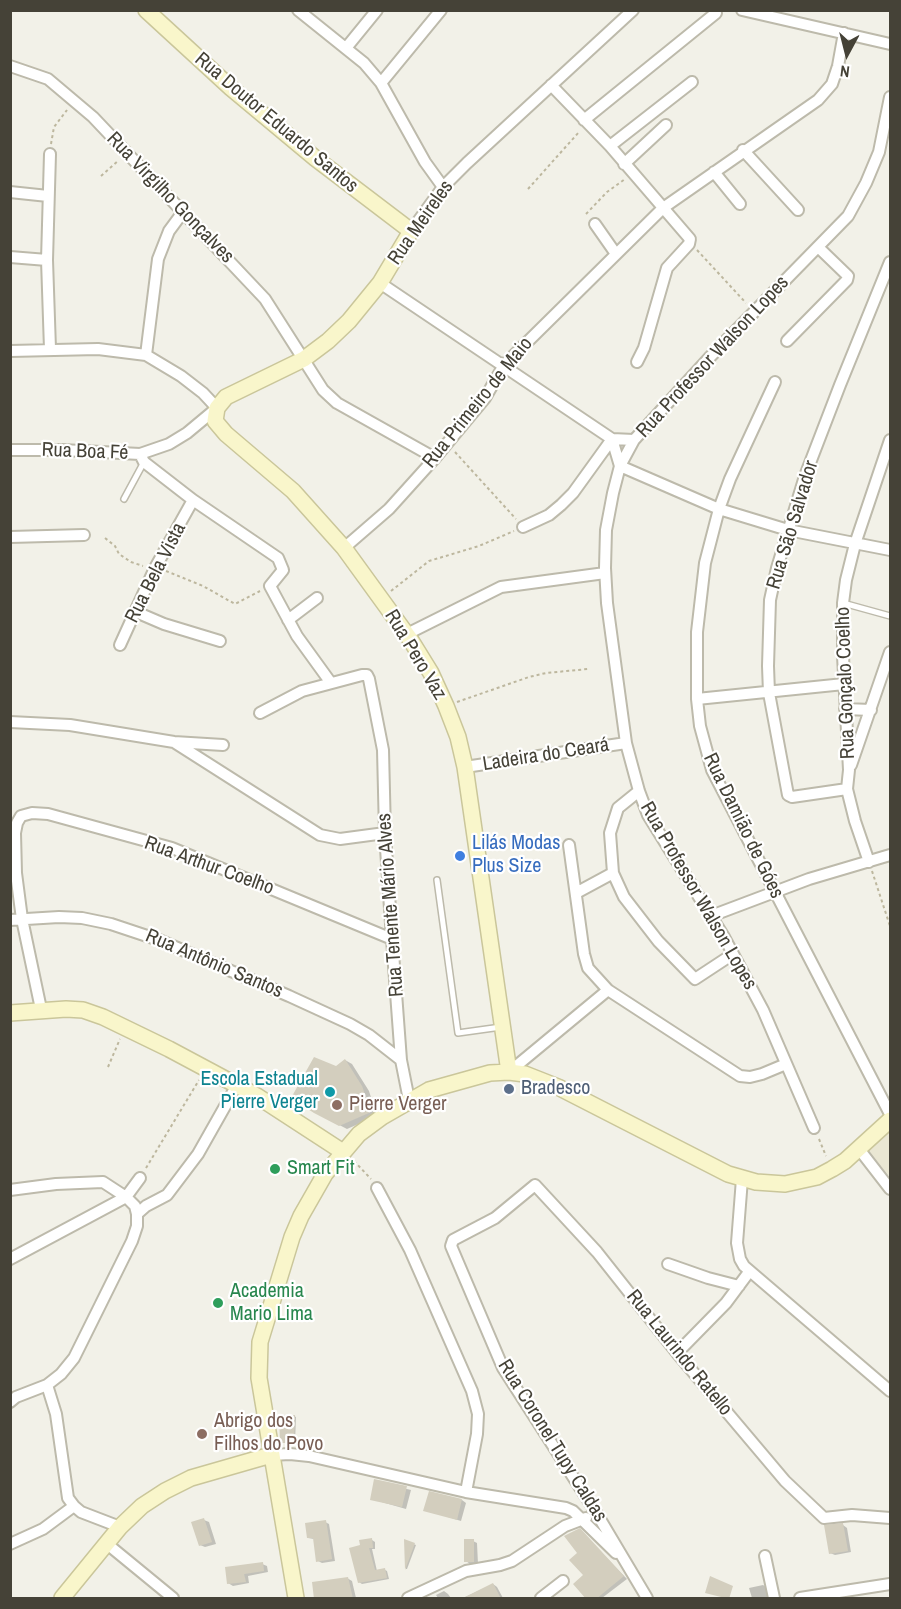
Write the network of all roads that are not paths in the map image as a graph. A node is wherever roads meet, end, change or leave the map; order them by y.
1 (146, 10) edge
2 (298, 10) edge
3 (377, 10) edge
4 (441, 10) edge
5 (633, 10) edge
6 (742, 10) edge
7 (716, 13) dead end
8 (844, 33) junction
9 (891, 44) edge
10 (346, 48) junction
11 (10, 66) edge
12 (381, 82) junction
13 (692, 82) dead end
14 (551, 85) junction
15 (891, 97) edge
16 (586, 122) junction
17 (666, 125) dead end
18 (610, 146) junction
19 (743, 150) junction
20 (50, 154) road end
21 (624, 164) junction
22 (714, 172) junction
23 (443, 187) junction
24 (10, 192) edge
25 (48, 196) junction
26 (740, 204) dead end
27 (663, 208) junction
28 (798, 210) dead end
29 (183, 212) junction
30 (595, 224) dead end
31 (411, 231) junction
32 (818, 247) junction
33 (616, 254) junction
34 (10, 257) edge
35 (47, 260) junction
36 (891, 262) edge
37 (380, 283) junction
38 (787, 341) dead end
39 (50, 349) junction
40 (10, 351) edge
41 (146, 355) junction
42 (304, 359) junction
43 (637, 362) dead end
44 (504, 365) junction
45 (775, 382) dead end
46 (217, 408) junction
47 (612, 439) junction
48 (634, 440) junction
49 (891, 440) edge
50 (10, 450) edge
51 (142, 458) junction
52 (435, 458) junction
53 (620, 466) junction
54 (124, 500) dead end
55 (193, 500) junction
56 (719, 509) junction
57 (523, 527) road end
58 (788, 530) junction
59 (84, 535) dead end
60 (10, 537) edge
61 (855, 544) junction
62 (344, 548) junction
63 (891, 550) edge
64 (605, 573) junction
65 (317, 598) dead end
66 (843, 603) junction
67 (136, 612) junction
68 (891, 616) edge
69 (288, 620) junction
70 (407, 634) junction
71 (220, 641) dead end
72 (120, 645) dead end
73 (891, 652) edge
74 (331, 683) junction
75 (844, 684) junction
76 (769, 693) junction
77 (697, 699) junction
78 (845, 709) junction
79 (871, 710) junction
80 (261, 713) dead end
81 (10, 722) edge
82 (174, 742) junction
83 (627, 742) junction
84 (223, 745) dead end
85 (465, 767) junction
86 (849, 770) junction
87 (848, 789) junction
88 (639, 791) junction
89 (385, 833) junction
90 (569, 845) dead end
91 (891, 855) edge
92 (869, 862) junction
93 (613, 873) junction
94 (437, 880) dead end
95 (774, 891) junction
96 (576, 893) junction
97 (711, 916) junction
98 (16, 920) edge
99 (392, 939) junction
100 (733, 954) junction
101 (608, 990) junction
102 (41, 1009) junction
103 (10, 1013) edge
104 (502, 1027) junction
105 (401, 1059) junction
106 (786, 1064) junction
107 (509, 1072) junction
108 (237, 1085) junction
109 (409, 1100) junction
110 (891, 1114) edge
111 (891, 1120) edge
112 (814, 1128) road end
113 (859, 1149) junction
114 (343, 1152) junction
115 (140, 1178) road end
116 (742, 1179) junction
117 (537, 1186) joint
118 (377, 1188) road end
119 (891, 1189) edge
120 (10, 1190) edge
121 (126, 1197) junction
122 (137, 1214) junction
123 (10, 1259) edge
124 (668, 1264) dead end
125 (749, 1272) junction
126 (739, 1286) junction
127 (677, 1353) junction
128 (47, 1384) junction
129 (891, 1391) edge
130 (10, 1402) edge
131 (271, 1455) junction
132 (466, 1492) junction
133 (74, 1506) junction
134 (597, 1514) junction
135 (891, 1518) edge
136 (581, 1519) junction
137 (120, 1527) junction
138 (106, 1543) junction
139 (10, 1544) edge
140 (765, 1556) dead end
141 (627, 1564) junction
142 (563, 1581) dead end
143 (891, 1584) edge
144 (62, 1599) edge
145 (173, 1599) edge
146 (296, 1599) edge
147 (408, 1599) edge
148 (541, 1599) edge
149 (646, 1599) edge
150 (774, 1599) edge
151 (800, 1599) edge

1 - 31 main road, Rua Doutor Eduardo Santos
2 - 10 street
3 - 10 street
4 - 12 street
5 - 14 street, Rua Meireles
6 - 8 street
7 - 16 street
8 - 9 street
8 - 19 street, Rua Primeiro de Maio
10 - 12 street
11 - 29 street, Rua Virgilho Gonçalves
12 - 23 street
13 - 18 street
14 - 16 street
14 - 23 street, Rua Meireles
15 - 32 street, Rua Professor Walson Lopes
16 - 18 street
17 - 21 street
18 - 21 street
19 - 22 street, Rua Primeiro de Maio
19 - 28 street
20 - 25 street
21 - 27 street
22 - 26 street
22 - 27 street, Rua Primeiro de Maio
23 - 31 street, Rua Meireles
24 - 25 street
25 - 35 street
27 - 33 street, Rua Primeiro de Maio
27 - 43 street
29 - 41 street
29 - 42 street, Rua Virgilho Gonçalves
30 - 33 street
31 - 37 main road, Rua Meireles
32 - 38 street
32 - 48 street, Rua Professor Walson Lopes
33 - 44 street, Rua Primeiro de Maio
34 - 35 street
35 - 39 street
36 - 58 street, Rua São Salvador
37 - 42 main road, Rua Meireles
37 - 44 street
39 - 40 street
39 - 41 street
41 - 46 street
42 - 46 main road, Rua Meireles
42 - 52 street, Rua Virgilho Gonçalves
44 - 47 street
44 - 52 street, Rua Primeiro de Maio
45 - 56 street, Rua Damião de Góes
46 - 51 street, Rua Boa Fé
46 - 62 main road, Rua Pero Vaz
47 - 48 street
47 - 53 street
47 - 57 street
48 - 53 street, Rua Professor Walson Lopes
49 - 61 street, Rua Gonçalo Coelho
50 - 51 street, Rua Boa Fé
51 - 54 lane
51 - 55 street
52 - 62 street, Rua Primeiro de Maio
53 - 56 street
53 - 64 street, Rua Professor Walson Lopes
55 - 67 street, Rua Bela Vista
55 - 69 street
56 - 58 street
56 - 77 street, Rua Damião de Góes
58 - 61 street
58 - 76 street, Rua São Salvador
59 - 60 street
61 - 63 street
61 - 66 street, Rua Gonçalo Coelho
62 - 70 main road, Rua Pero Vaz
64 - 70 street
64 - 83 street, Rua Professor Walson Lopes
65 - 69 street
66 - 68 lane
66 - 75 street, Rua Gonçalo Coelho
67 - 71 street
67 - 72 street, Rua Bela Vista
69 - 74 street
70 - 85 main road, Rua Pero Vaz
73 - 79 street
74 - 80 street
74 - 89 street, Rua Tenente Mário Alves
75 - 76 street
75 - 78 street, Rua Gonçalo Coelho
76 - 77 street
76 - 87 street, Rua São Salvador
77 - 95 street, Rua Damião de Góes
78 - 79 street
78 - 86 street, Rua Gonçalo Coelho
79 - 86 street
81 - 82 street
82 - 84 street
82 - 89 street
83 - 85 street, Ladeira do Ceará
83 - 88 street, Rua Professor Walson Lopes
85 - 104 main road, Rua Pero Vaz
86 - 87 street, Rua Gonçalo Coelho
87 - 92 street, Rua Gonçalo Coelho
88 - 93 street
88 - 97 street, Rua Professor Walson Lopes
89 - 99 street, Rua Tenente Mário Alves
90 - 96 street
91 - 92 street
92 - 95 street
93 - 96 street
93 - 100 street
94 - 104 lane
95 - 97 street
95 - 110 street, Rua Damião de Góes
96 - 101 street
97 - 100 street, Rua Professor Walson Lopes
98 - 99 street, Rua Arthur Coelho
98 - 102 street
98 - 105 street, Rua Antônio Santos
99 - 105 street, Rua Tenente Mário Alves
100 - 106 street, Rua Professor Walson Lopes
101 - 106 street
101 - 107 street
102 - 103 main road
102 - 108 main road
104 - 107 main road, Rua Pero Vaz
105 - 109 street, Rua Tenente Mário Alves
106 - 112 street, Rua Professor Walson Lopes
107 - 109 main road
107 - 116 main road
108 - 114 main road
108 - 122 street
109 - 114 main road
111 - 113 main road
113 - 116 main road
113 - 119 street
114 - 131 main road
115 - 121 street
116 - 125 street
117 - 127 street, Rua Laurindo Ratello
117 - 134 street, Rua Coronel Tupy Caldas
118 - 132 street
120 - 121 street
121 - 122 street
121 - 123 street
122 - 128 street
124 - 126 street
125 - 126 street
125 - 129 street
126 - 127 street
127 - 135 street, Rua Laurindo Ratello
128 - 130 street
128 - 133 street
131 - 132 street
131 - 137 main road
131 - 146 main road
132 - 136 street
133 - 137 street
133 - 139 street
134 - 136 street
134 - 141 street, Rua Coronel Tupy Caldas
136 - 141 street
136 - 147 street
137 - 138 main road
138 - 144 main road
138 - 145 street
140 - 150 street
141 - 149 street, Rua Coronel Tupy Caldas
142 - 148 street
143 - 151 street

